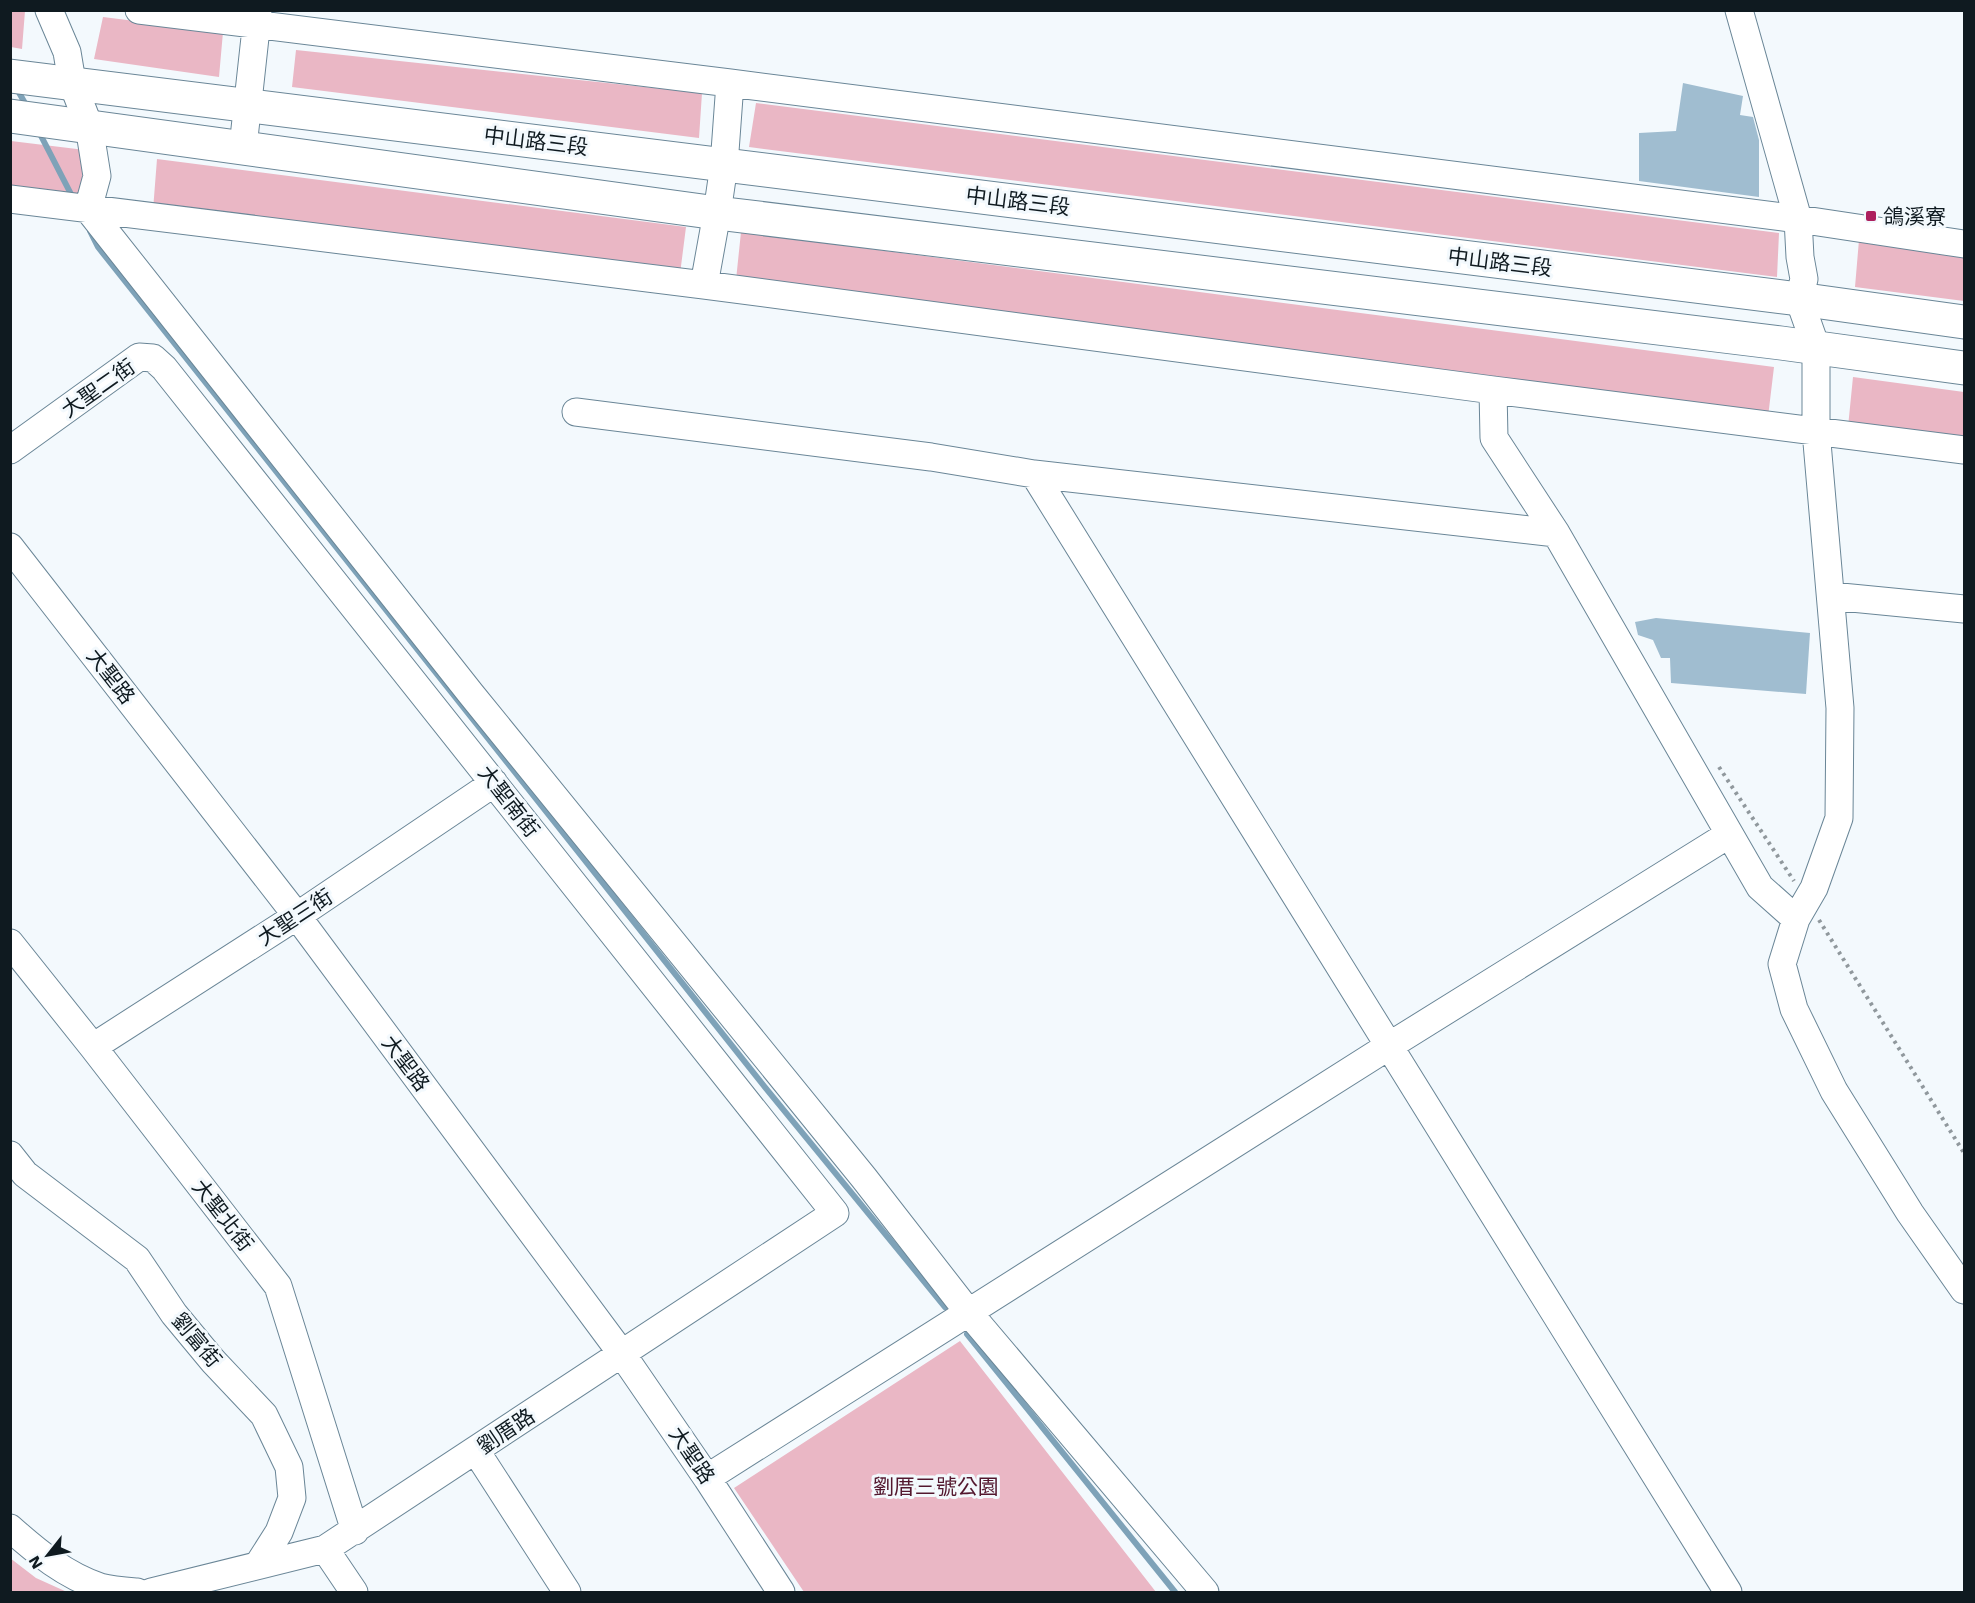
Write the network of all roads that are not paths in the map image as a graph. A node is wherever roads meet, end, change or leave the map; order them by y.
1 (49, 10) edge
2 (139, 10) edge
3 (1740, 10) edge
4 (258, 18) edge
5 (10, 76) edge
6 (72, 82) junction
7 (730, 83) junction
8 (248, 104) junction
9 (10, 116) edge
10 (89, 126) junction
11 (243, 147) junction
12 (724, 165) junction
13 (10, 199) edge
14 (88, 209) junction
15 (717, 213) junction
16 (1798, 219) junction
17 (1965, 244) edge
18 (704, 285) junction
19 (1799, 299) junction
20 (1965, 322) edge
21 (1816, 347) junction
22 (1965, 368) edge
23 (182, 390) joint
24 (1493, 390) junction
25 (576, 412) dead end
26 (1816, 430) junction
27 (10, 450) edge
28 (1965, 450) edge
29 (1034, 474) junction
30 (1556, 533) junction
31 (10, 547) edge
32 (1831, 596) junction
33 (1965, 609) edge
34 (494, 783) junction
35 (1728, 835) junction
36 (1802, 910) junction
37 (297, 916) junction
38 (10, 943) edge
39 (1389, 1046) junction
40 (93, 1047) junction
41 (10, 1155) edge
42 (835, 1213) joint
43 (1965, 1290) edge
44 (969, 1313) junction
45 (622, 1354) junction
46 (476, 1451) junction
47 (708, 1478) junction
48 (10, 1528) edge
49 (355, 1531) junction
50 (326, 1549) junction
51 (258, 1565) junction
52 (137, 1593) edge
53 (151, 1593) edge
54 (354, 1593) edge
55 (567, 1593) edge
56 (781, 1593) edge
57 (1205, 1593) edge
58 (1728, 1593) edge

1 - 6 street
2 - 4 street
3 - 16 street
4 - 7 street
4 - 8 street
5 - 6 main road, 中山路三段
6 - 8 main road, 中山路三段
6 - 10 street
7 - 12 street
7 - 16 street
8 - 11 street
8 - 12 main road, 中山路三段
9 - 10 main road
10 - 11 main road
10 - 14 street
11 - 15 main road
12 - 15 street
12 - 19 main road, 中山路三段
13 - 14 street
14 - 18 street
14 - 44 street
15 - 18 street
15 - 21 main road
16 - 17 street
16 - 19 street
18 - 24 street
19 - 20 main road, 中山路三段
19 - 21 street
21 - 22 main road
21 - 26 street
23 - 27 street, 大聖二街
23 - 34 street, 大聖南街
24 - 26 street
24 - 30 street
25 - 29 street
26 - 28 street
26 - 32 street
29 - 30 street
29 - 39 street
30 - 35 street
31 - 37 street, 大聖路
32 - 33 street
32 - 36 street
34 - 37 street, 大聖三街
34 - 42 street, 大聖南街
35 - 36 street
35 - 39 street
36 - 43 street
37 - 40 street, 大聖三街
37 - 45 street, 大聖路
38 - 40 street, 大聖北街
39 - 44 street
39 - 58 street
40 - 49 street, 大聖北街
41 - 51 street, 劉富街
42 - 45 street, 劉厝路
44 - 47 street
44 - 57 street
45 - 46 street, 劉厝路
45 - 47 street, 大聖路
46 - 49 street, 劉厝路
46 - 55 street
47 - 56 street, 大聖路
48 - 52 street
49 - 50 street, 劉厝路
50 - 51 street, 劉厝路
50 - 54 street
51 - 53 street, 劉厝路

